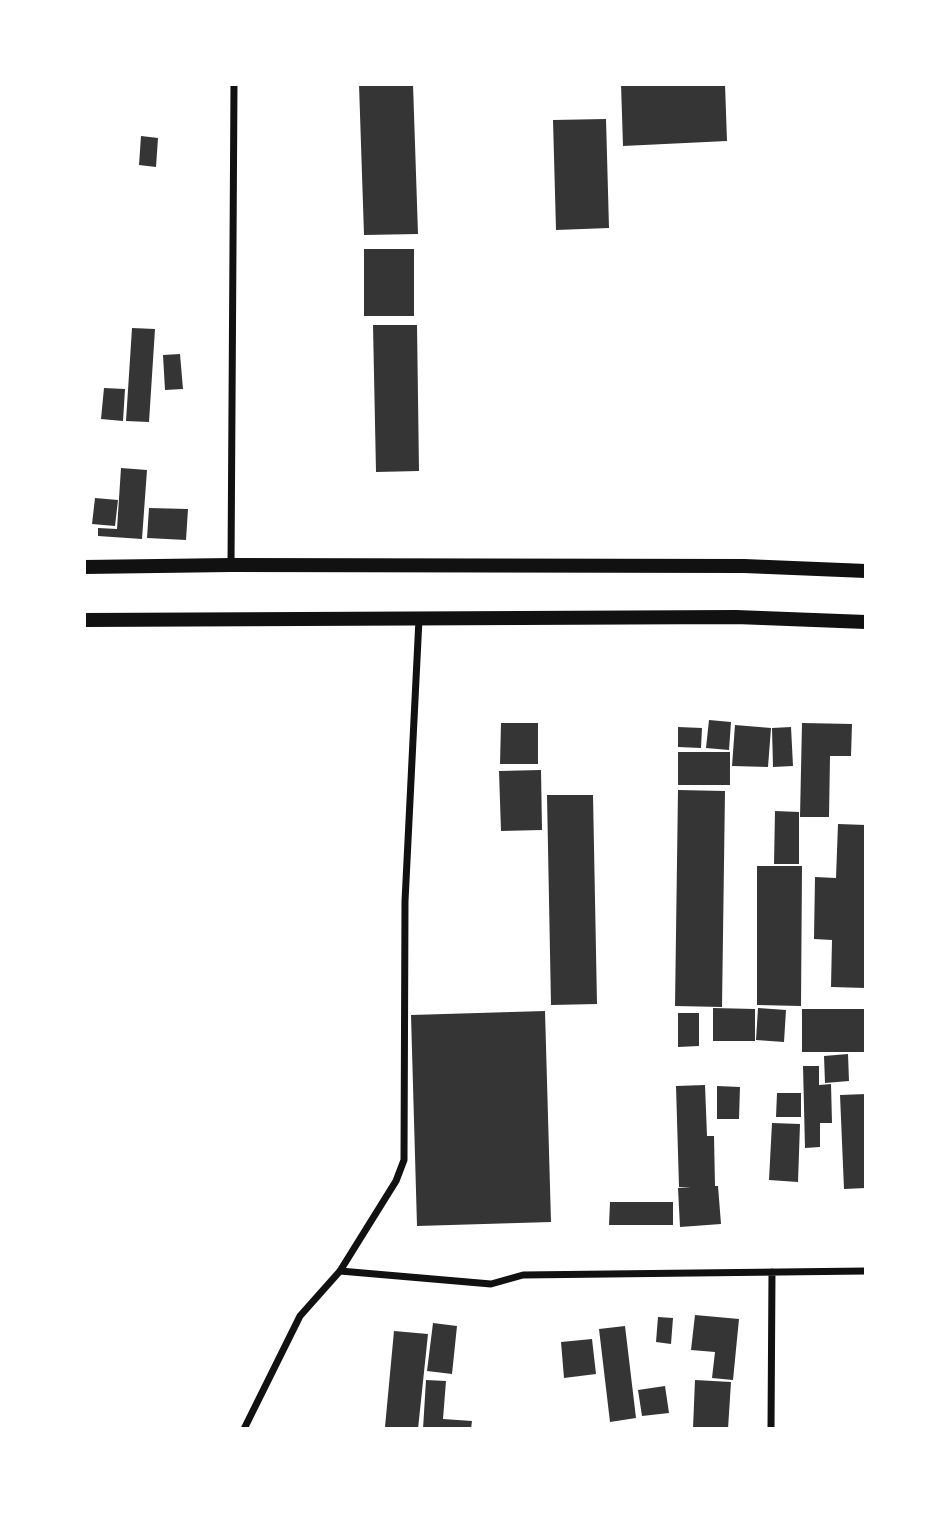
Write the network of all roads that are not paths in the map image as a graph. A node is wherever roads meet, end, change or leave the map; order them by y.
1 (234, 84) edge
2 (231, 565) junction
3 (84, 567) edge
4 (866, 571) edge
5 (419, 618) junction
6 (84, 620) edge
7 (866, 622) edge
8 (340, 1271) junction
9 (866, 1271) edge
10 (772, 1272) junction
11 (244, 1429) edge
12 (771, 1429) edge

1 - 2 street
2 - 3 main road
2 - 4 main road
5 - 6 main road
5 - 7 main road
5 - 8 street
8 - 10 street
8 - 11 street
9 - 10 street
10 - 12 street

